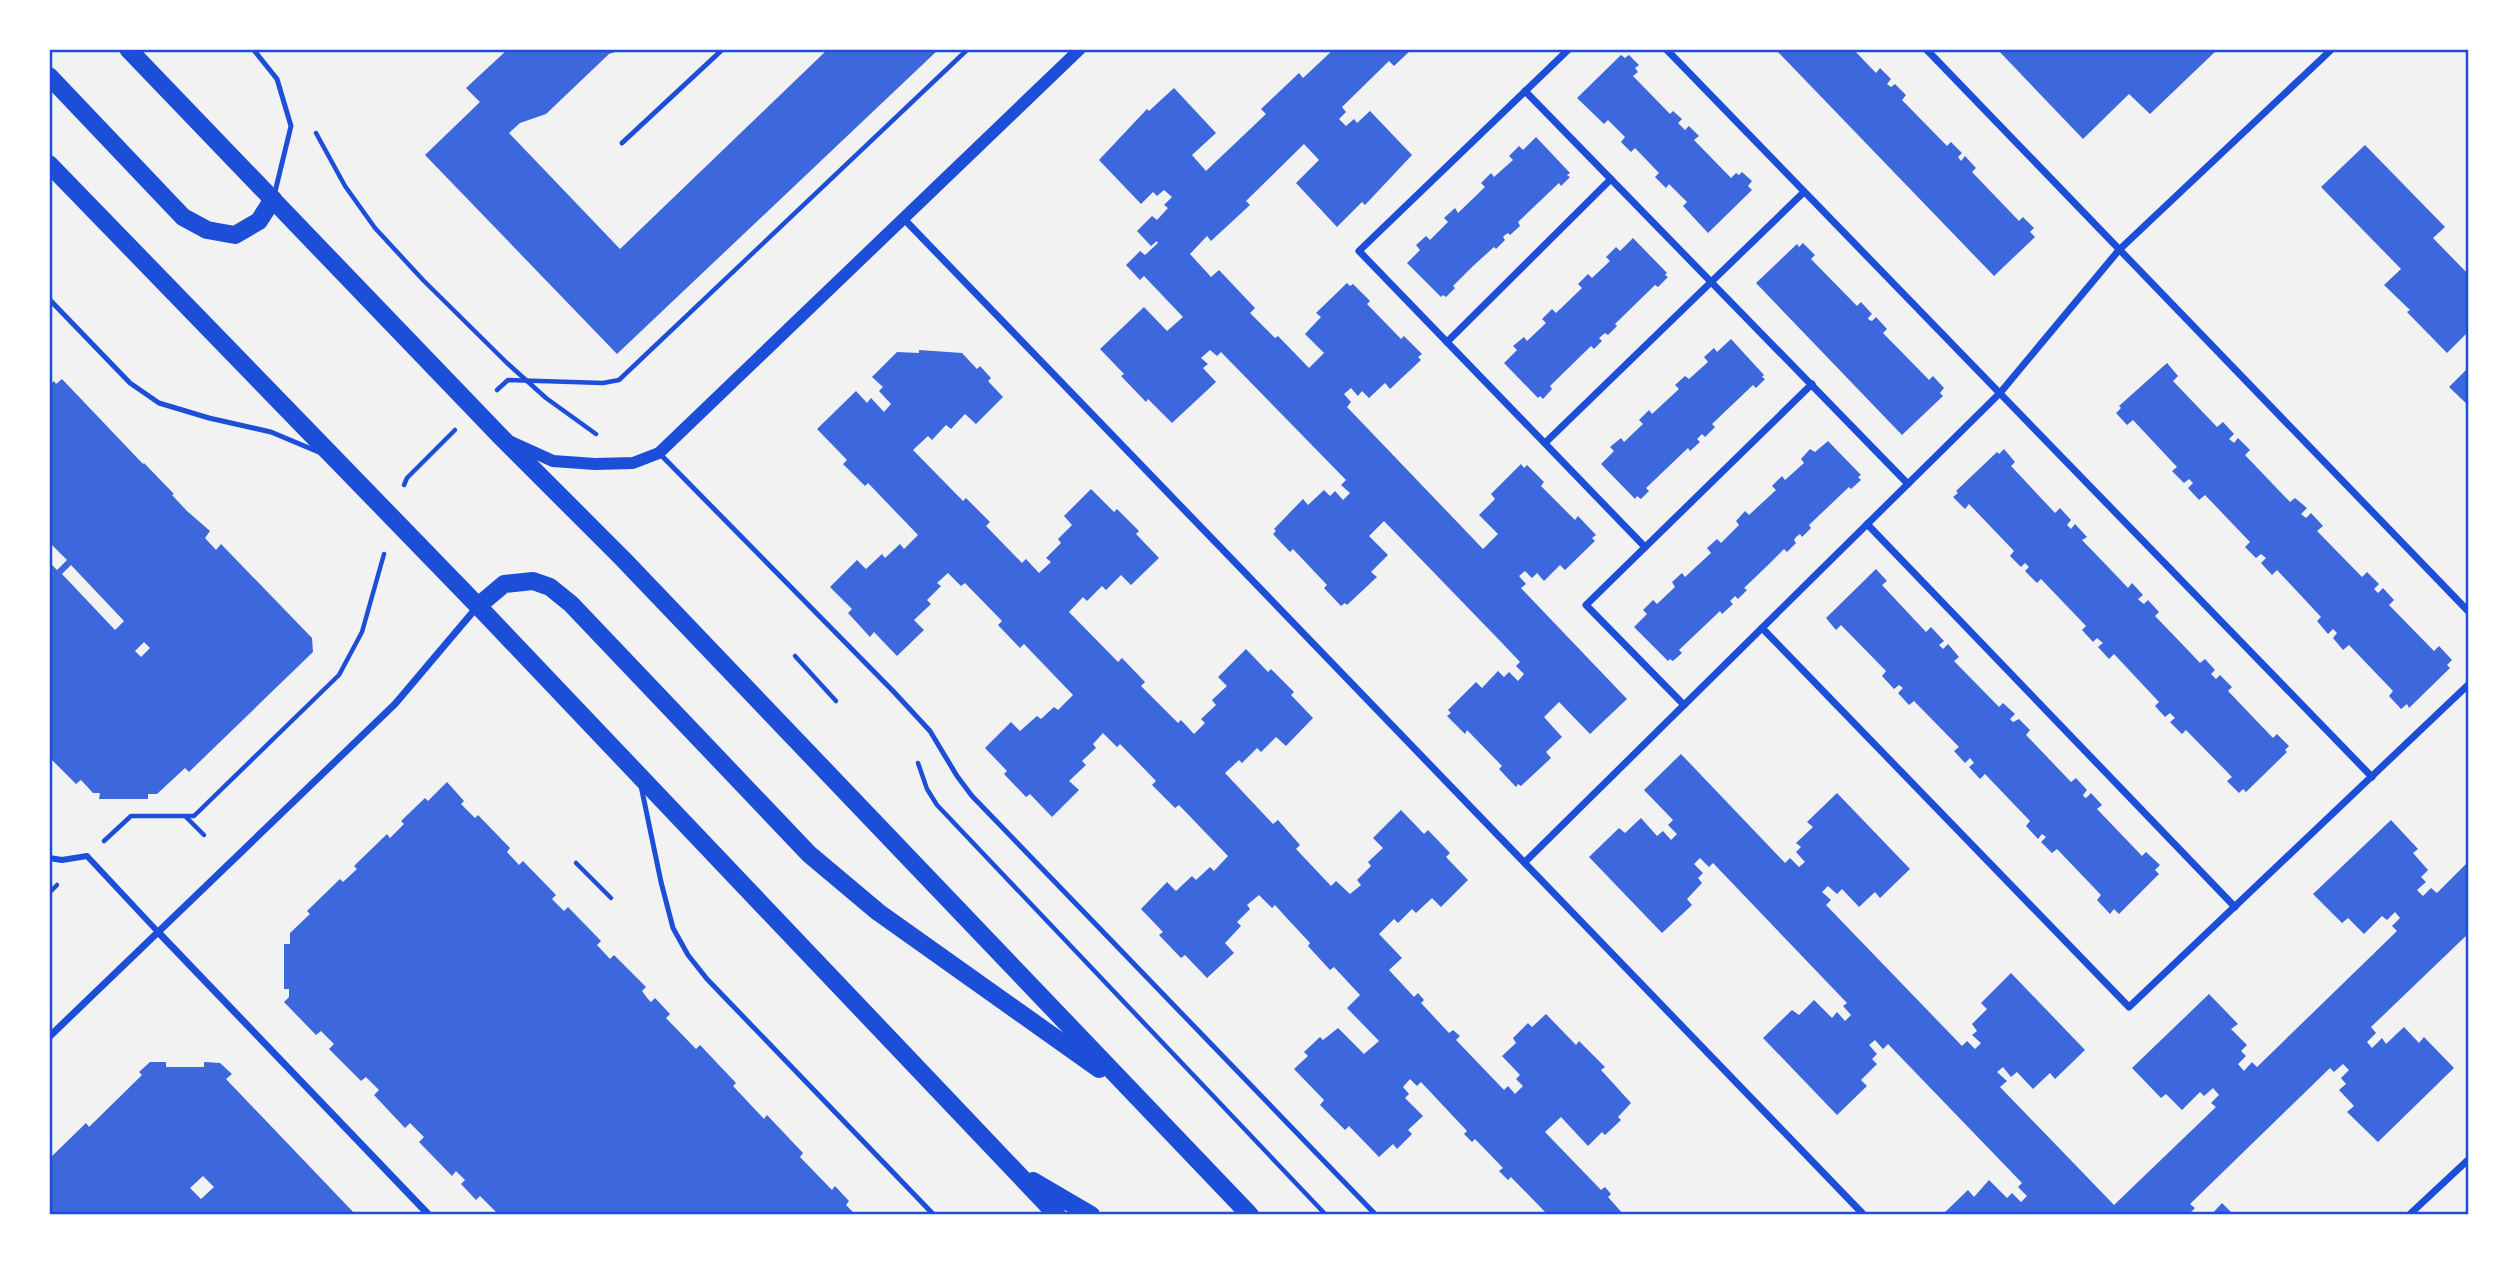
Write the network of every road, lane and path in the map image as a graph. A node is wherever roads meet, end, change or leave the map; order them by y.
1 (128, 49) edge
2 (253, 49) edge
3 (723, 49) edge
4 (968, 49) edge
5 (1080, 49) edge
6 (1569, 49) edge
7 (1666, 49) edge
8 (1926, 49) edge
9 (2332, 49) edge
10 (49, 76) edge
11 (1525, 91) junction
12 (312, 122) dead end
13 (622, 143) dead end
14 (49, 164) edge
15 (1611, 179) junction
16 (1804, 191) junction
17 (273, 199) junction
18 (902, 218) junction
19 (2119, 250) junction
20 (1711, 282) junction
21 (49, 299) edge
22 (1447, 342) junction
23 (525, 379) junction
24 (508, 380) dead end
25 (1812, 384) junction
26 (2000, 393) junction
27 (599, 436) dead end
28 (501, 437) junction
29 (444, 440) dead end
30 (1545, 443) junction
31 (659, 453) junction
32 (332, 458) junction
33 (407, 478) dead end
34 (1908, 484) junction
35 (1867, 524) junction
36 (1645, 547) junction
37 (478, 606) junction
38 (2469, 612) edge
39 (1762, 628) junction
40 (362, 632) dead end
41 (795, 656) dead end
42 (2469, 684) edge
43 (836, 701) dead end
44 (1684, 705) junction
45 (916, 757) dead end
46 (639, 776) junction
47 (2372, 777) junction
48 (186, 816) junction
49 (204, 835) dead end
50 (87, 856) junction
51 (49, 859) edge
52 (1525, 862) junction
53 (576, 863) dead end
54 (49, 893) edge
55 (611, 898) dead end
56 (2235, 907) junction
57 (159, 933) junction
58 (49, 1037) edge
59 (1133, 1093) junction
60 (2469, 1158) edge
61 (1015, 1171) junction
62 (429, 1215) edge
63 (934, 1215) edge
64 (1057, 1215) edge
65 (1091, 1215) edge
66 (1250, 1215) edge
67 (1326, 1215) edge
68 (1376, 1215) edge
69 (1864, 1215) edge
70 (2409, 1215) edge

1 - 17 main road
2 - 17 lane
3 - 13 lane
4 - 23 path
5 - 18 street
6 - 11 street
7 - 16 street
8 - 19 street
9 - 19 street
10 - 17 main road
11 - 15 street
11 - 22 street
12 - 23 path
14 - 32 main road
15 - 20 street
15 - 22 street
16 - 20 street
16 - 26 street
17 - 28 main road
18 - 31 street
18 - 52 street
19 - 26 street
19 - 38 street
20 - 25 street
20 - 30 street
21 - 32 lane
22 - 30 street
23 - 24 path
23 - 27 path
25 - 34 street
25 - 36 street
26 - 34 street
26 - 47 street
28 - 31 street
28 - 59 main road
29 - 33 path
30 - 36 street
31 - 68 lane
32 - 37 main road
34 - 35 street
35 - 39 street
35 - 56 street
36 - 44 street
37 - 46 main road
37 - 57 street
37 - 59 main road
39 - 44 street
39 - 56 street
40 - 48 path
41 - 43 path
42 - 47 street
44 - 52 street
45 - 67 path
46 - 61 main road
46 - 63 lane
47 - 56 street
48 - 49 path
48 - 50 path
50 - 51 street
50 - 54 path
50 - 57 street
52 - 69 street
53 - 55 path
57 - 58 street
57 - 62 street
59 - 66 main road
60 - 70 street
61 - 64 main road
61 - 65 main road

